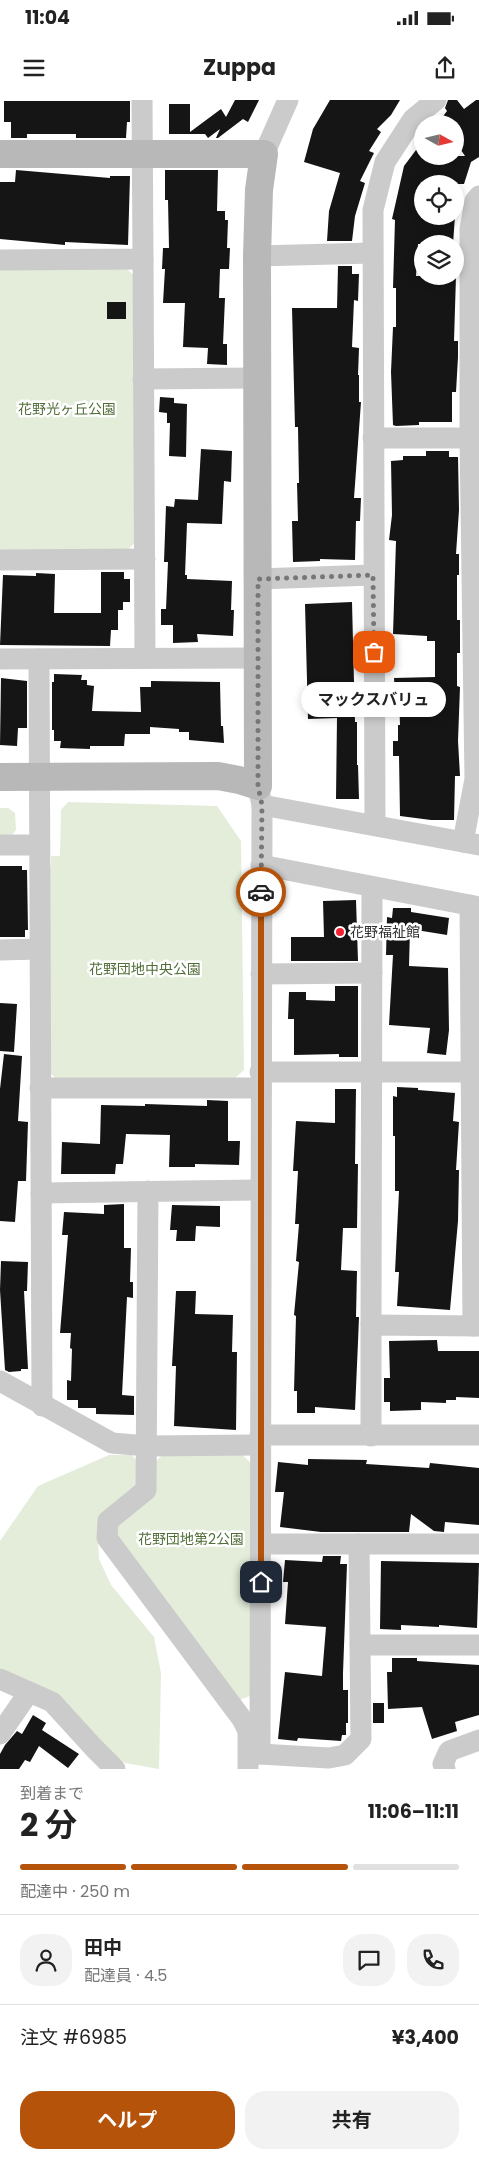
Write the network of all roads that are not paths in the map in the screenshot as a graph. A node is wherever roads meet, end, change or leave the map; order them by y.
1 (142, 100) edge
2 (288, 100) edge
3 (436, 100) edge
4 (0, 154) edge
5 (142, 154) junction
6 (264, 154) junction
7 (479, 196) edge
8 (372, 254) junction
9 (256, 256) junction
10 (142, 259) junction
11 (0, 260) edge
12 (257, 378) junction
13 (143, 379) junction
14 (374, 438) junction
15 (475, 438) edge
16 (145, 559) junction
17 (0, 560) edge
18 (373, 575) junction
19 (258, 579) junction
20 (145, 658) junction
21 (258, 658) junction
22 (0, 659) edge
23 (39, 659) junction
24 (0, 777) edge
25 (39, 777) junction
26 (477, 779) edge
27 (260, 796) junction
28 (375, 825) junction
29 (471, 843) edge
30 (39, 844) junction
31 (0, 845) edge
32 (261, 865) junction
33 (372, 887) junction
34 (474, 906) edge
35 (39, 949) junction
36 (0, 950) edge
37 (372, 973) junction
38 (260, 974) junction
39 (372, 1072) junction
40 (471, 1072) junction
41 (260, 1080) junction
42 (40, 1088) junction
43 (260, 1190) junction
44 (148, 1191) junction
45 (41, 1193) junction
46 (476, 1227) edge
47 (371, 1326) junction
48 (476, 1326) edge
49 (0, 1381) edge
50 (42, 1406) junction
51 (370, 1436) junction
52 (479, 1436) edge
53 (260, 1440) junction
54 (147, 1446) junction
55 (262, 1544) junction
56 (359, 1544) junction
57 (479, 1544) edge
58 (360, 1645) junction
59 (479, 1645) edge
60 (0, 1679) edge
61 (29, 1692) junction
62 (0, 1734) edge
63 (479, 1740) edge
64 (254, 1762) edge
65 (329, 1764) edge
66 (115, 1769) edge
67 (445, 1769) edge

1 - 5 street
2 - 6 street
3 - 8 street
4 - 5 street
5 - 6 street
5 - 10 street
6 - 9 street
7 - 15 street
8 - 9 street
8 - 14 street
9 - 12 street
10 - 11 street
10 - 13 street
12 - 13 street
12 - 19 street
13 - 16 street
14 - 15 street
14 - 18 street
15 - 26 street
16 - 17 street
16 - 20 street
18 - 19 street
18 - 28 street
19 - 21 street
20 - 21 street
20 - 23 street
21 - 27 street
22 - 23 street
23 - 25 street
24 - 25 street
25 - 27 street
25 - 30 street
26 - 29 street
27 - 28 street
27 - 32 street
28 - 29 street
30 - 31 street
30 - 35 street
32 - 33 street
32 - 38 street
33 - 34 street
33 - 37 street
34 - 40 street
35 - 36 street
35 - 42 street
37 - 38 street
37 - 39 street
38 - 41 street
39 - 40 street
39 - 41 street
39 - 47 street
40 - 46 street
41 - 42 street
41 - 43 street
42 - 45 street
43 - 44 street
43 - 53 street
44 - 45 street
44 - 54 street
45 - 50 street
46 - 48 street
47 - 48 street
47 - 51 street
49 - 50 street
50 - 54 street
51 - 52 street
51 - 53 street
53 - 54 street
53 - 55 street
54 - 64 street
55 - 56 street
55 - 64 street
56 - 57 street
56 - 58 street
58 - 59 street
58 - 65 street
60 - 61 street
61 - 62 street
61 - 66 street
63 - 67 street
64 - 65 street

